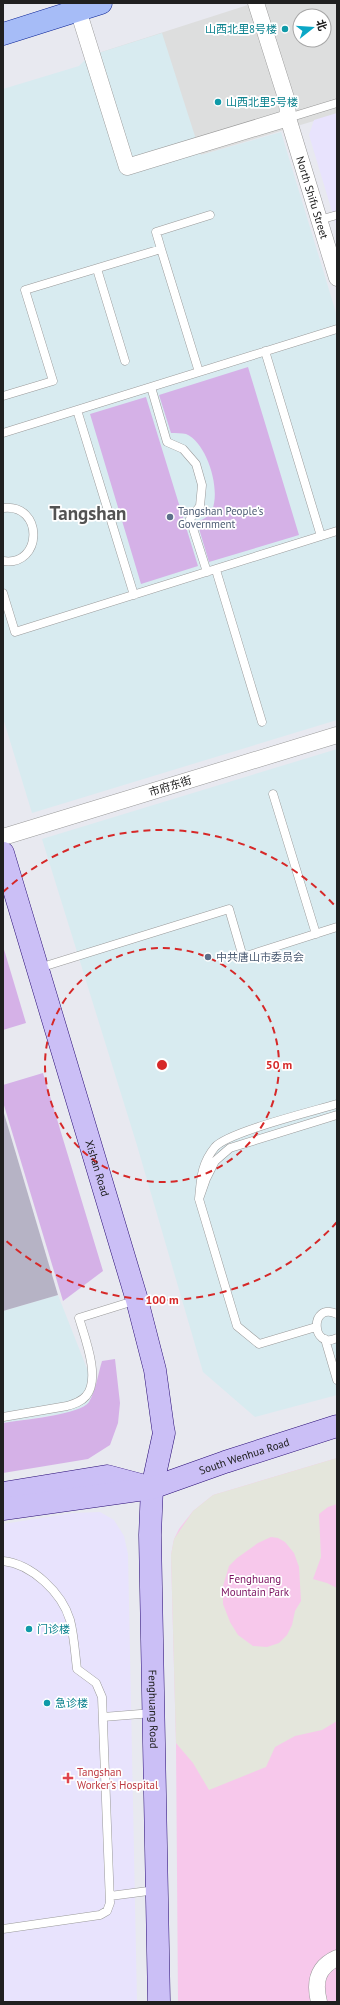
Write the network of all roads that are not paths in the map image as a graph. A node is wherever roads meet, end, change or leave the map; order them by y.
1 (101, 3) edge
2 (247, 3) edge
3 (256, 3) edge
4 (78, 10) junction
5 (3, 34) edge
6 (337, 103) edge
7 (288, 118) junction
8 (210, 215) dead end
9 (337, 215) edge
10 (320, 220) junction
11 (161, 249) junction
12 (97, 269) junction
13 (337, 278) edge
14 (337, 329) edge
15 (265, 351) junction
16 (125, 361) dead end
17 (199, 372) junction
18 (151, 387) junction
19 (3, 396) edge
20 (77, 410) junction
21 (3, 434) edge
22 (3, 508) edge
23 (337, 531) edge
24 (321, 536) junction
25 (3, 561) edge
26 (216, 570) junction
27 (207, 572) junction
28 (3, 593) edge
29 (134, 595) junction
30 (262, 722) dead end
31 (337, 735) edge
32 (273, 794) dead end
33 (3, 837) edge
34 (3, 853) edge
35 (337, 927) edge
36 (316, 934) junction
37 (39, 968) junction
38 (337, 1104) edge
39 (337, 1115) edge
40 (199, 1199) junction
41 (137, 1300) junction
42 (337, 1314) edge
43 (316, 1327) junction
44 (337, 1338) edge
45 (325, 1339) junction
46 (337, 1380) edge
47 (3, 1417) edge
48 (337, 1426) edge
49 (152, 1488) junction
50 (3, 1493) edge
51 (3, 1509) edge
52 (3, 1561) edge
53 (154, 1713) junction
54 (103, 1717) junction
55 (157, 1890) junction
56 (110, 1896) junction
57 (3, 1930) edge
58 (337, 1958) edge
59 (159, 2002) edge
60 (319, 2002) edge

1 - 4 main road
2 - 7 street, North Shifu Street
3 - 7 street, North Shifu Street
4 - 5 main road
4 - 7 street
6 - 7 lane
7 - 10 street, North Shifu Street
8 - 11 lane
9 - 10 lane
10 - 13 street, North Shifu Street
11 - 12 lane
11 - 17 lane
12 - 16 lane
12 - 19 lane
14 - 15 lane
15 - 17 lane
15 - 24 lane
17 - 18 lane
18 - 20 lane
18 - 27 lane
20 - 21 lane
20 - 29 lane
22 - 25 lane
23 - 24 lane
24 - 26 lane
26 - 27 lane
26 - 30 lane
27 - 29 lane
28 - 29 lane
31 - 33 street, 市府东街
32 - 36 lane
34 - 37 street, Xishan Road
35 - 36 lane
36 - 37 lane
37 - 41 street, Xishan Road
38 - 40 lane
39 - 40 lane
40 - 43 lane
41 - 47 lane
41 - 49 street, Xishan Road
42 - 43 lane
43 - 45 lane
44 - 45 lane
45 - 46 lane
48 - 49 street, South Wenhua Road
49 - 50 street
49 - 51 street, South Wenhua Road
49 - 53 street, Fenghuang Road
52 - 54 lane
53 - 54 lane
53 - 55 street, Fenghuang Road
54 - 56 lane
55 - 56 lane
55 - 59 street, Fenghuang Road
56 - 57 lane
58 - 60 street

